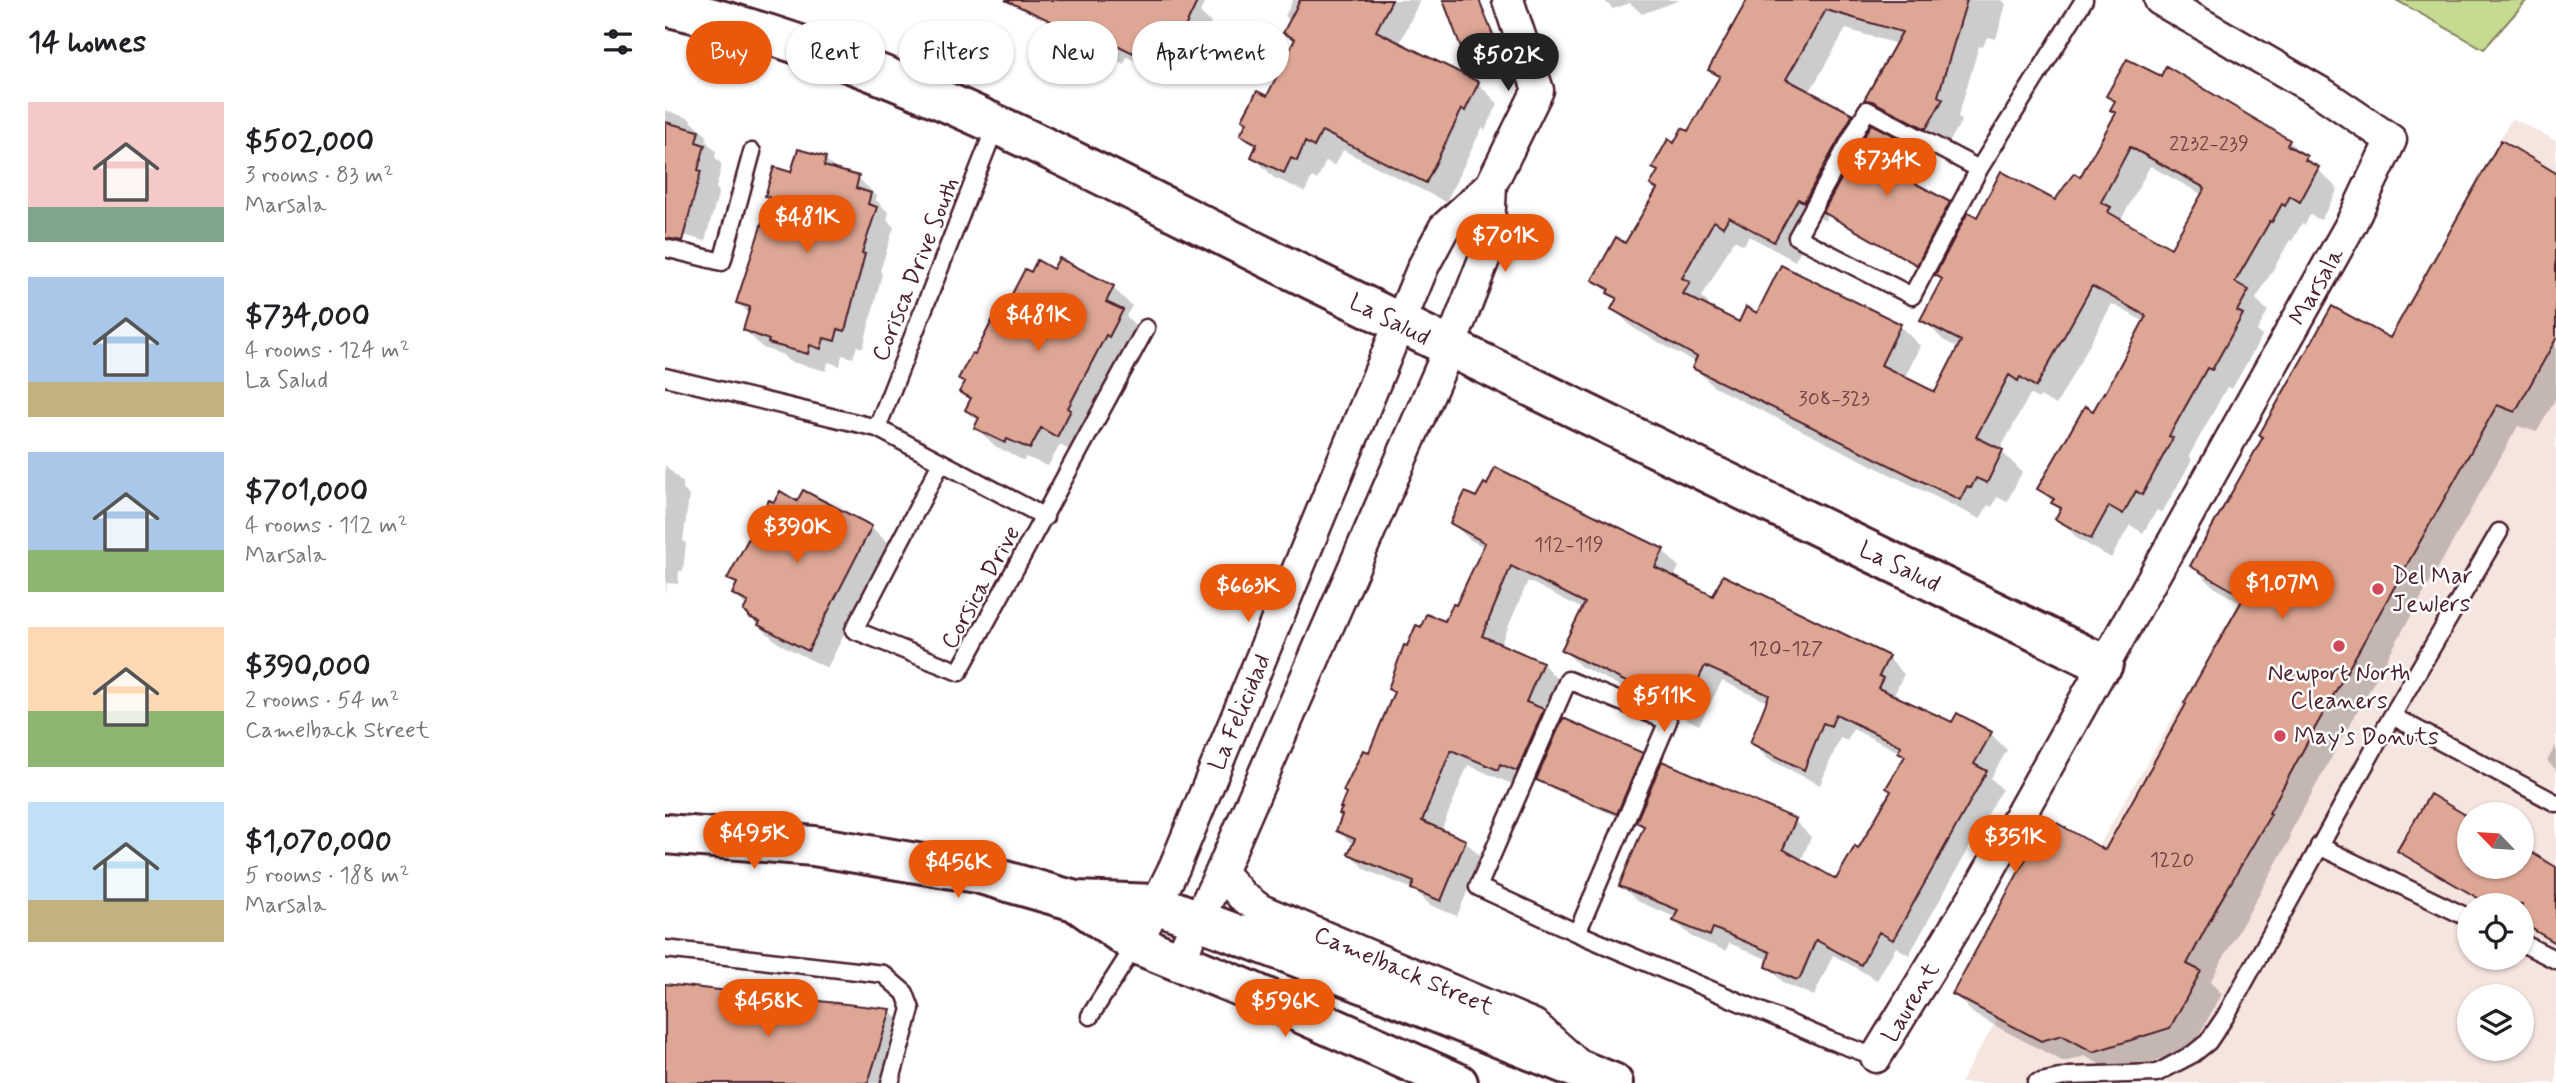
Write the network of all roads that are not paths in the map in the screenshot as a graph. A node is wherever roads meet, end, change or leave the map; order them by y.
1 (1508, 0) edge
2 (2084, 0) edge
3 (2160, 0) edge
4 (682, 6) edge
5 (996, 125) junction
6 (752, 152) dead end
7 (1979, 169) junction
8 (1491, 185) junction
9 (665, 248) edge
10 (1399, 323) junction
11 (1146, 328) dead end
12 (1449, 349) junction
13 (665, 377) edge
14 (877, 428) junction
15 (941, 463) junction
16 (1045, 517) junction
17 (2499, 532) dead end
18 (2103, 664) junction
19 (2392, 716) junction
20 (2556, 803) edge
21 (665, 834) edge
22 (2319, 846) junction
23 (1221, 872) junction
24 (1075, 901) junction
25 (1156, 904) junction
26 (2457, 912) edge
27 (1198, 919) junction
28 (1577, 933) junction
29 (1136, 944) junction
30 (665, 949) edge
31 (2534, 949) edge
32 (2556, 960) edge
33 (1178, 962) junction
34 (1090, 1016) dead end
35 (1877, 1057) joint
36 (1599, 1077) edge
37 (890, 1083) edge
38 (1458, 1083) edge
39 (2036, 1083) edge

1 - 8 street
2 - 7 lane
3 - 18 street, Marsala
4 - 5 street, La Salud
5 - 10 street, La Salud
5 - 14 lane, Corisca Drive South
6 - 9 lane
7 - 7 lane
8 - 10 street
8 - 12 street
10 - 12 street, La Salud
10 - 25 street, La Felicidad
11 - 16 lane, Corsica Drive
12 - 18 street, La Salud
12 - 23 street, La Felicidad
13 - 14 lane, Corsica Drive
14 - 15 lane, Corsica Drive
15 - 16 lane, Corsica Drive
15 - 16 lane, Corsica Drive
17 - 19 lane
18 - 35 street, Laurent
19 - 20 lane
19 - 22 lane
21 - 24 street, Camelback Street
22 - 26 lane
22 - 39 lane
23 - 27 street, La Felicidad
23 - 36 street, Camelback Street
24 - 25 street, Camelback Street
24 - 29 street, Camelback Street
25 - 27 street, Camelback Street
25 - 29 street, La Felicidad
27 - 33 street, La Felicidad
27 - 36 street, Camelback Street
28 - 28 lane, Laurent
28 - 35 lane, Laurent
29 - 33 street, Camelback Street
29 - 34 lane
30 - 37 lane
31 - 32 lane
33 - 38 street, Camelback Street

